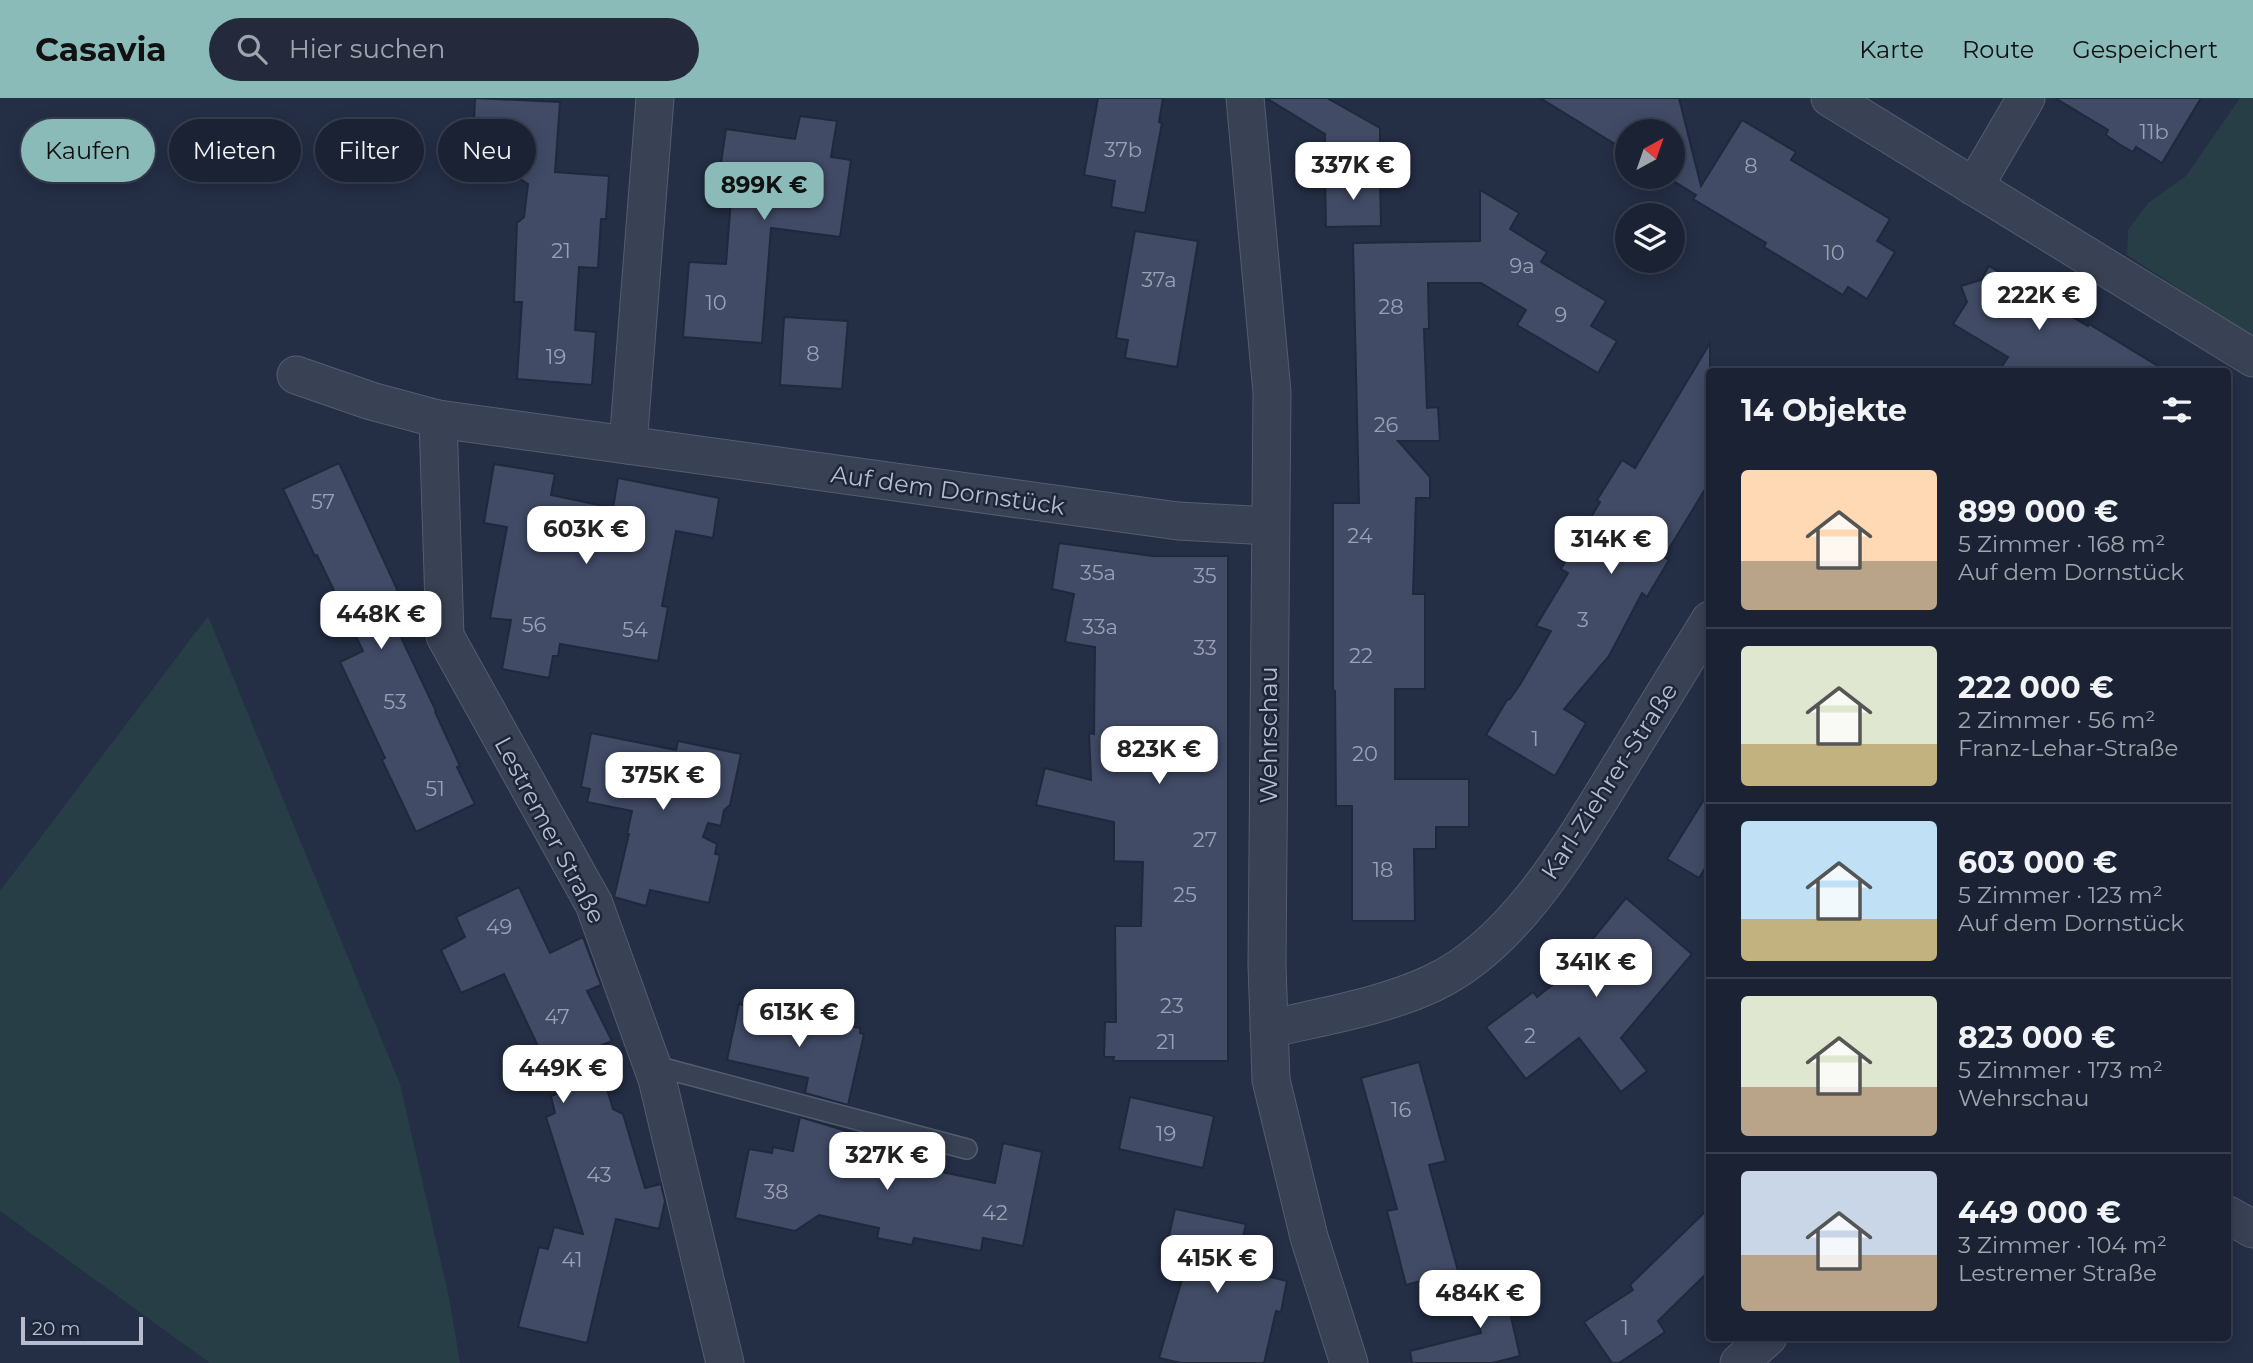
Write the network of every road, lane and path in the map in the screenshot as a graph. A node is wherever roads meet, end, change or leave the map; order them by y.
1 (655, 98) edge
2 (1245, 98) edge
3 (1830, 98) edge
4 (2026, 98) edge
5 (1974, 187) junction
6 (2253, 358) edge
7 (296, 375) dead end
8 (438, 419) junction
9 (628, 445) junction
10 (1270, 526) junction
11 (1706, 627) edge
12 (1269, 1029) junction
13 (652, 1065) junction
14 (967, 1149) dead end
15 (2231, 1216) edge
16 (2253, 1229) edge
17 (1764, 1341) edge
18 (725, 1363) edge
19 (1349, 1363) edge
20 (1739, 1363) edge

1 - 9 street
2 - 10 street, Wehrschau
3 - 5 street
4 - 5 street
5 - 6 street
7 - 8 street, Auf dem Dornstück
8 - 9 street, Auf dem Dornstück
8 - 13 street, Lestremer Straße
9 - 10 street, Auf dem Dornstück
10 - 12 street, Wehrschau
11 - 12 street, Karl-Ziehrer-Straße
12 - 19 street, Wehrschau
13 - 14 lane
13 - 18 street, Lestremer Straße
15 - 16 street
17 - 20 street

